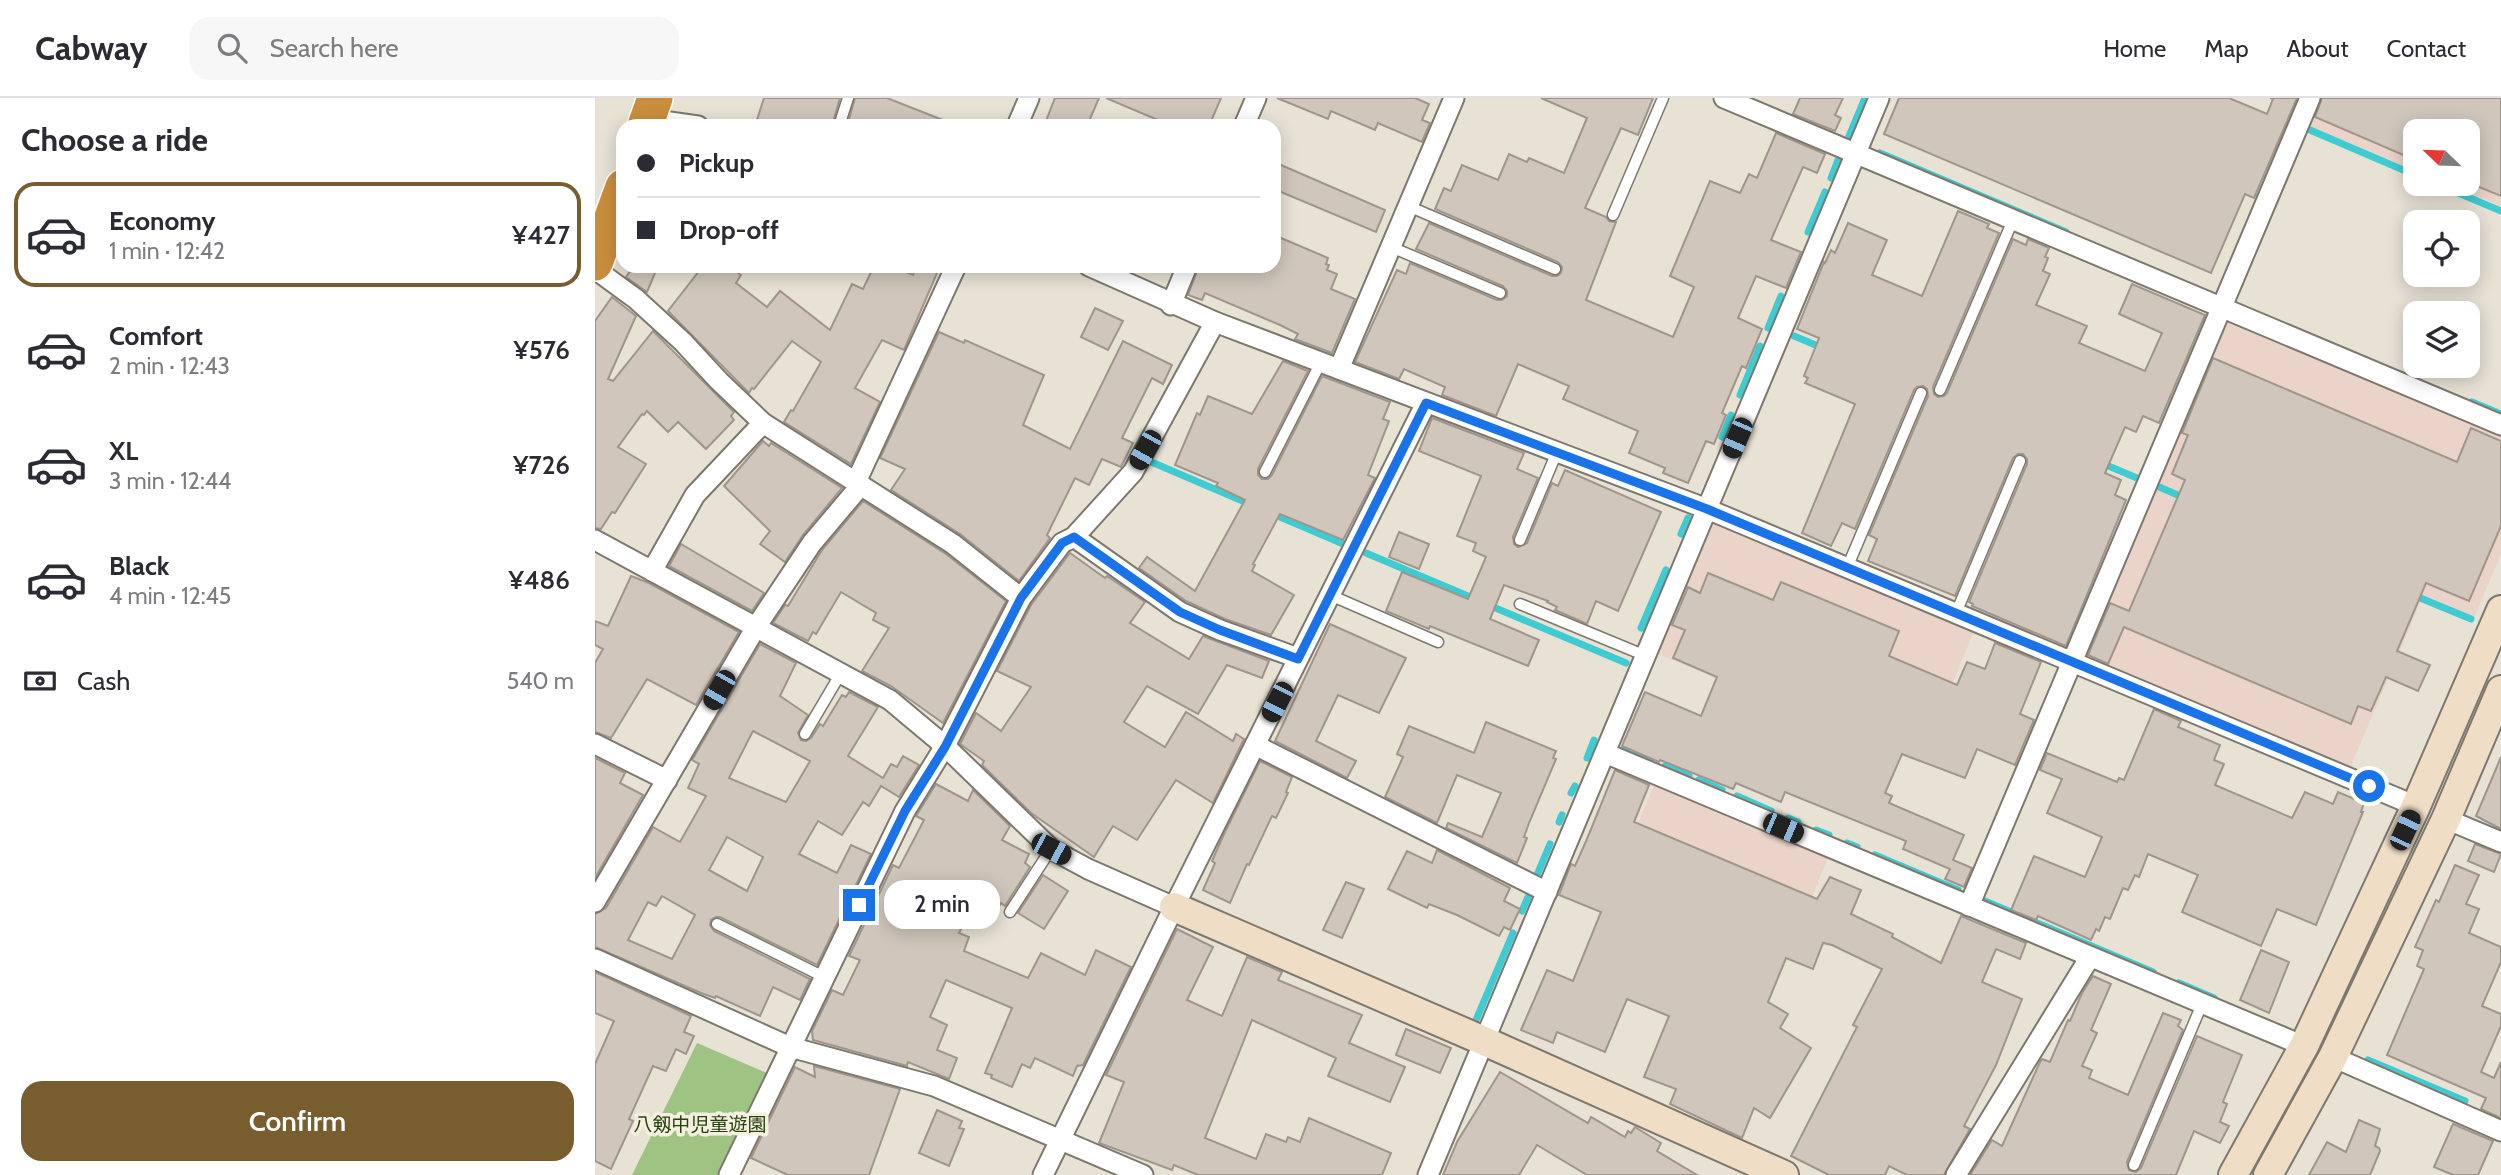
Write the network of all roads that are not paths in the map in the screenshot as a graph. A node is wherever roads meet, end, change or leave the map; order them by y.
1 (849, 98) edge
2 (1029, 98) edge
3 (1256, 98) edge
4 (1454, 98) edge
5 (1663, 98) edge
6 (1724, 98) edge
7 (1879, 98) edge
8 (2310, 98) edge
9 (650, 114) edge
10 (670, 119) edge
11 (842, 119) edge
12 (1020, 119) edge
13 (1247, 119) edge
14 (1856, 153) junction
15 (616, 206) edge
16 (1408, 206) junction
17 (1613, 215) dead end
18 (2013, 220) junction
19 (1391, 247) junction
20 (596, 259) edge
21 (1555, 268) dead end
22 (953, 273) edge
23 (1104, 273) edge
24 (1184, 273) edge
25 (1500, 293) dead end
26 (1171, 304) junction
27 (2221, 307) junction
28 (1215, 322) junction
29 (1321, 362) junction
30 (1339, 369) junction
31 (1940, 390) dead end
32 (1921, 393) dead end
33 (1426, 403) junction
34 (763, 423) junction
35 (2501, 425) edge
36 (1557, 452) junction
37 (2020, 461) dead end
38 (1265, 472) dead end
39 (859, 484) junction
40 (1707, 509) junction
41 (1074, 537) junction
42 (595, 540) edge
43 (1520, 540) dead end
44 (1847, 568) junction
45 (652, 571) junction
46 (1330, 595) junction
47 (1021, 598) junction
48 (1520, 604) dead end
49 (2501, 610) edge
50 (1956, 613) junction
51 (756, 627) junction
52 (1438, 642) dead end
53 (1646, 656) junction
54 (1298, 659) junction
55 (2072, 662) junction
56 (841, 673) junction
57 (2501, 690) edge
58 (804, 734) dead end
59 (595, 744) edge
60 (1255, 744) junction
61 (945, 747) junction
62 (1605, 753) junction
63 (667, 779) junction
64 (2416, 806) junction
65 (2447, 819) junction
66 (2501, 842) edge
67 (1051, 849) junction
68 (1547, 892) junction
69 (595, 902) edge
70 (1969, 906) junction
71 (1174, 907) junction
72 (1010, 912) dead end
73 (717, 924) dead end
74 (2090, 957) junction
75 (595, 959) edge
76 (824, 977) junction
77 (2202, 1004) junction
78 (1484, 1041) junction
79 (2304, 1046) junction
80 (790, 1047) junction
81 (2333, 1057) junction
82 (2501, 1131) edge
83 (1060, 1141) junction
84 (2134, 1165) dead end
85 (1771, 1172) edge
86 (729, 1175) edge
87 (1043, 1175) edge
88 (1143, 1175) edge
89 (1427, 1175) edge
90 (1956, 1175) edge
91 (2233, 1175) edge
92 (2268, 1175) edge

1 - 11 lane
2 - 12 street
3 - 13 street
4 - 16 street
5 - 17 lane
6 - 14 street
7 - 14 street
8 - 27 street
9 - 10 street
14 - 18 street
14 - 40 street
15 - 20 highway
16 - 19 street
16 - 21 lane
18 - 27 street
18 - 31 lane
19 - 25 lane
19 - 30 street
20 - 34 street
22 - 39 street
23 - 26 street
24 - 26 street
26 - 28 street
27 - 35 street
27 - 55 street
28 - 29 street
28 - 41 street
29 - 30 street
29 - 38 lane
30 - 33 street
32 - 44 lane
33 - 36 street
33 - 46 street
34 - 39 street
34 - 45 street
36 - 40 street
36 - 43 lane
37 - 50 lane
39 - 47 street
39 - 51 street
40 - 44 street
40 - 53 street
41 - 47 street
41 - 54 street
42 - 45 street
44 - 50 street
45 - 51 street
46 - 52 lane
46 - 54 street
47 - 61 street
48 - 53 lane
49 - 64 street
50 - 55 street
51 - 56 street
51 - 63 street
53 - 62 street
54 - 60 street
55 - 64 street
55 - 70 street
56 - 58 lane
56 - 61 street
57 - 65 street
59 - 63 street
60 - 68 street
60 - 71 street
61 - 67 street
61 - 76 street
62 - 68 street
62 - 70 street
63 - 69 street
64 - 79 street
65 - 66 street
65 - 81 street
67 - 71 street
67 - 72 lane
68 - 78 street
70 - 74 street
71 - 78 street
71 - 83 street
73 - 76 lane
74 - 77 street
74 - 90 street
75 - 80 street
76 - 80 street
77 - 79 street
77 - 84 lane
78 - 85 street
78 - 89 street
79 - 91 street
80 - 83 street
80 - 86 street
81 - 82 street
81 - 92 street
83 - 87 street
83 - 88 street

